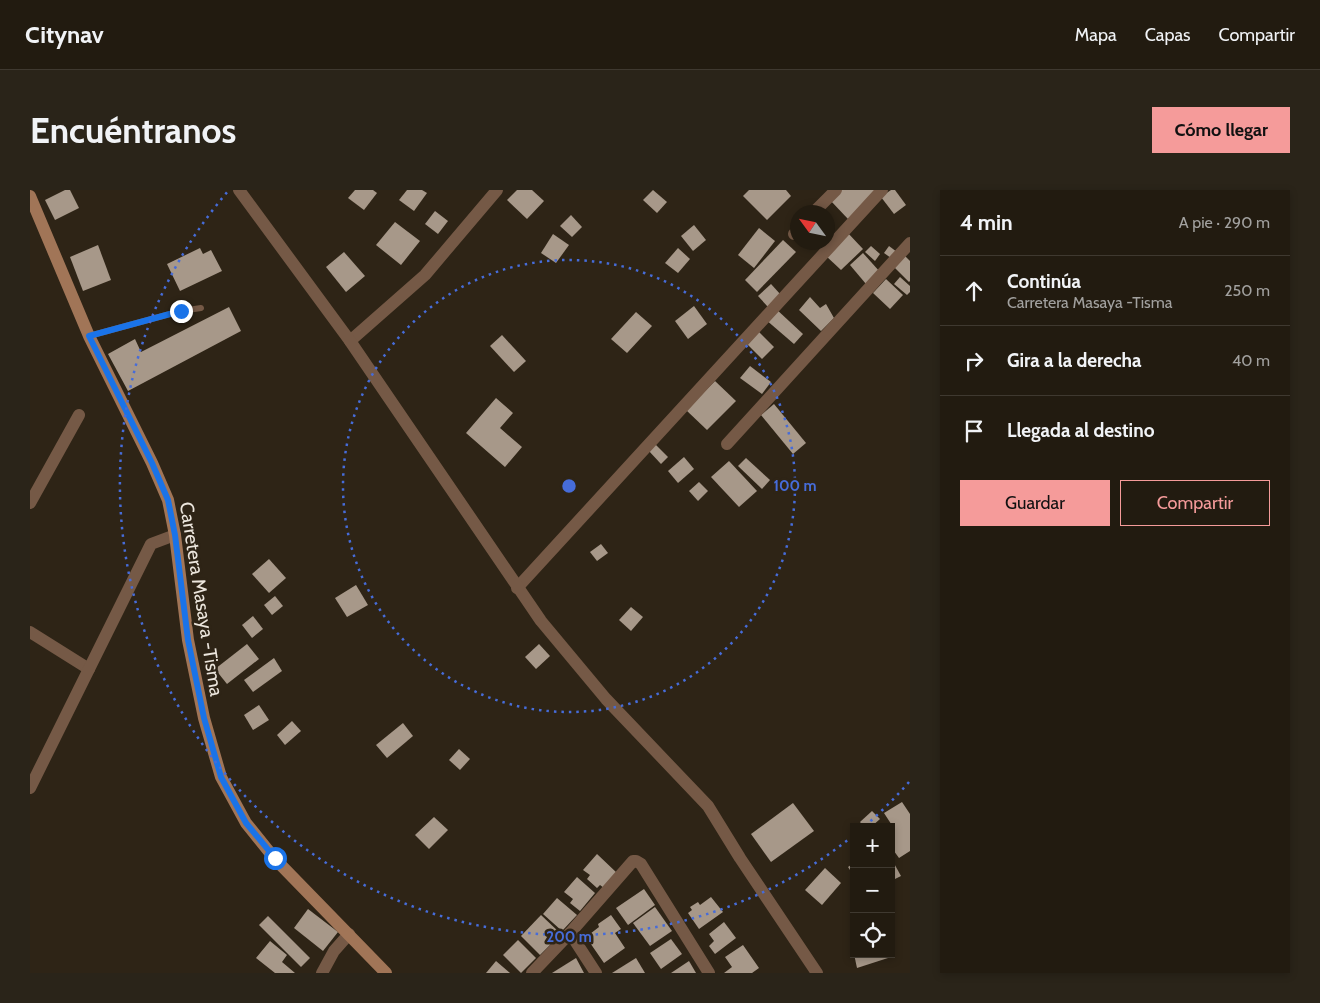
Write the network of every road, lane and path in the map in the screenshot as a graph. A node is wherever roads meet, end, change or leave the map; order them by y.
1 (239, 190) edge
2 (497, 190) edge
3 (836, 190) edge
4 (882, 190) edge
5 (30, 196) edge
6 (821, 205) edge
7 (910, 243) edge
8 (201, 308) dead end
9 (89, 336) junction
10 (350, 341) junction
11 (78, 415) dead end
12 (728, 444) dead end
13 (30, 503) edge
14 (175, 535) junction
15 (517, 588) junction
16 (30, 632) edge
17 (89, 669) junction
18 (30, 788) edge
19 (570, 933) junction
20 (349, 934) junction
21 (322, 973) edge
22 (386, 973) edge
23 (532, 973) edge
24 (596, 973) edge
25 (709, 973) edge
26 (817, 973) edge

1 - 10 street
2 - 10 street
3 - 6 street
4 - 15 street
5 - 9 main road, Carretera Masaya -Tisma
7 - 12 street
8 - 9 lane
9 - 14 main road, Carretera Masaya -Tisma
10 - 15 street
11 - 13 street
14 - 17 street
14 - 20 main road, Carretera Masaya -Tisma
15 - 26 street
16 - 17 street
17 - 18 street
19 - 23 street
19 - 24 street
19 - 25 street
20 - 21 street
20 - 22 main road, Carretera Masaya -Tisma

